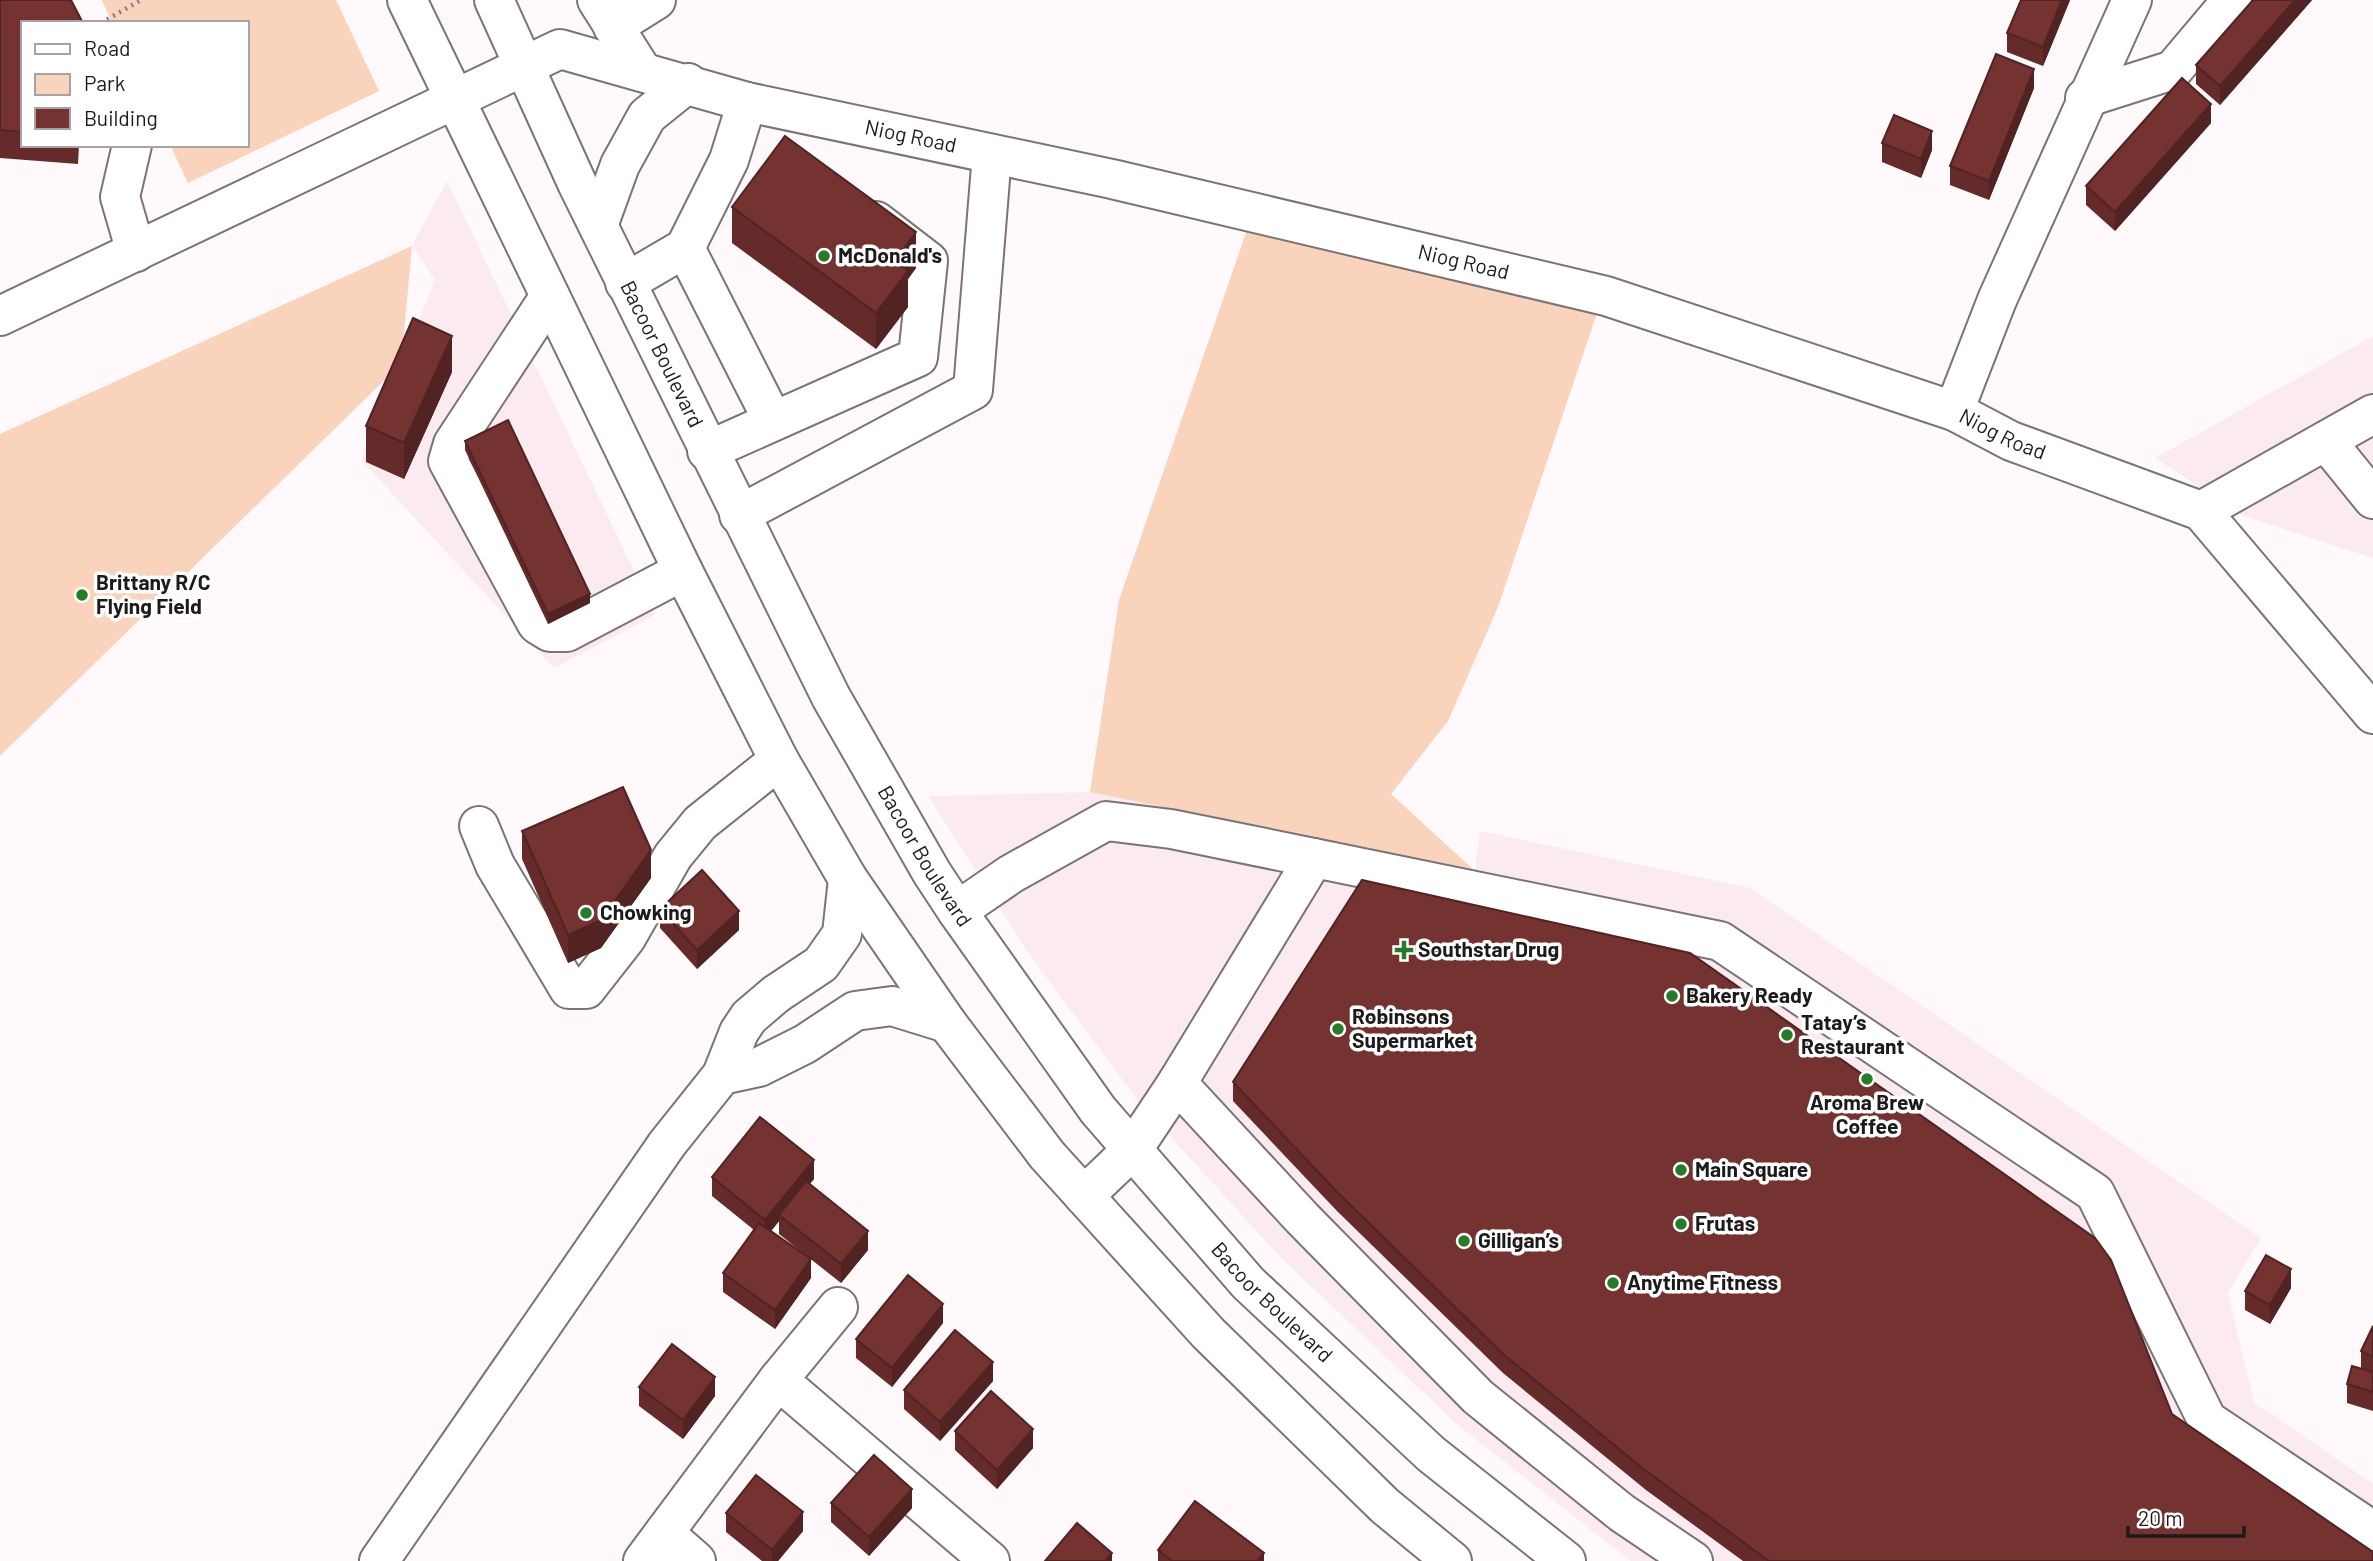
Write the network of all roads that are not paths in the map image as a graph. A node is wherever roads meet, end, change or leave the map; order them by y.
1 (407, 0) edge
2 (494, 0) edge
3 (656, 0) edge
4 (2132, 0) edge
5 (2232, 0) edge
6 (605, 13) edge
7 (523, 67) junction
8 (642, 71) junction
9 (688, 83) junction
10 (2085, 98) junction
11 (455, 100) junction
12 (747, 102) junction
13 (132, 147) edge
14 (992, 154) junction
15 (852, 203) edge
16 (598, 223) junction
17 (685, 248) junction
18 (136, 252) junction
19 (625, 283) junction
20 (550, 296) junction
21 (0, 316) edge
22 (1954, 411) junction
23 (2373, 414) edge
24 (772, 422) junction
25 (2326, 441) junction
26 (707, 451) junction
27 (2373, 499) edge
28 (2201, 511) junction
29 (738, 515) junction
30 (683, 571) junction
31 (2373, 714) edge
32 (779, 760) junction
33 (479, 826) dead end
34 (1314, 858) junction
35 (848, 879) junction
36 (957, 911) junction
37 (947, 1023) junction
38 (722, 1075) junction
39 (1177, 1083) junction
40 (1133, 1149) junction
41 (1084, 1196) junction
42 (838, 1307) dead end
43 (778, 1380) junction
44 (2373, 1531) edge
45 (653, 1547) edge
46 (379, 1561) edge
47 (696, 1561) edge
48 (990, 1561) edge
49 (1452, 1561) edge
50 (1566, 1561) edge
51 (1693, 1561) edge

1 - 11 street
2 - 7 street, Bacoor Boulevard
3 - 6 street
4 - 10 street
5 - 10 street
6 - 8 street
7 - 8 street, Niog Road
7 - 11 street, Niog Road
7 - 16 street, Bacoor Boulevard
8 - 9 street, Niog Road
9 - 12 street, Niog Road
9 - 16 street
10 - 22 street
11 - 18 street, Niog Road
11 - 20 street
12 - 14 street, Niog Road
12 - 17 street
13 - 18 street
14 - 22 street, Niog Road
14 - 29 street
15 - 24 street
16 - 19 street, Bacoor Boulevard
17 - 19 street
17 - 24 street
18 - 21 street, Niog Road
19 - 26 street, Bacoor Boulevard
20 - 30 street
20 - 30 street
22 - 28 street, Niog Road
23 - 25 street
24 - 26 street
25 - 27 street
25 - 28 street
26 - 29 street, Bacoor Boulevard
28 - 31 street, Niog Road
29 - 36 street, Bacoor Boulevard
30 - 32 street
32 - 33 street
32 - 35 street
34 - 36 street
34 - 39 street
34 - 44 street
35 - 37 street
35 - 38 street
36 - 40 street, Bacoor Boulevard
37 - 38 street
37 - 41 street
38 - 46 street
39 - 40 street
39 - 51 street
40 - 41 street
40 - 50 street, Bacoor Boulevard
41 - 49 street
42 - 43 street
43 - 45 street
43 - 48 street
45 - 47 street

